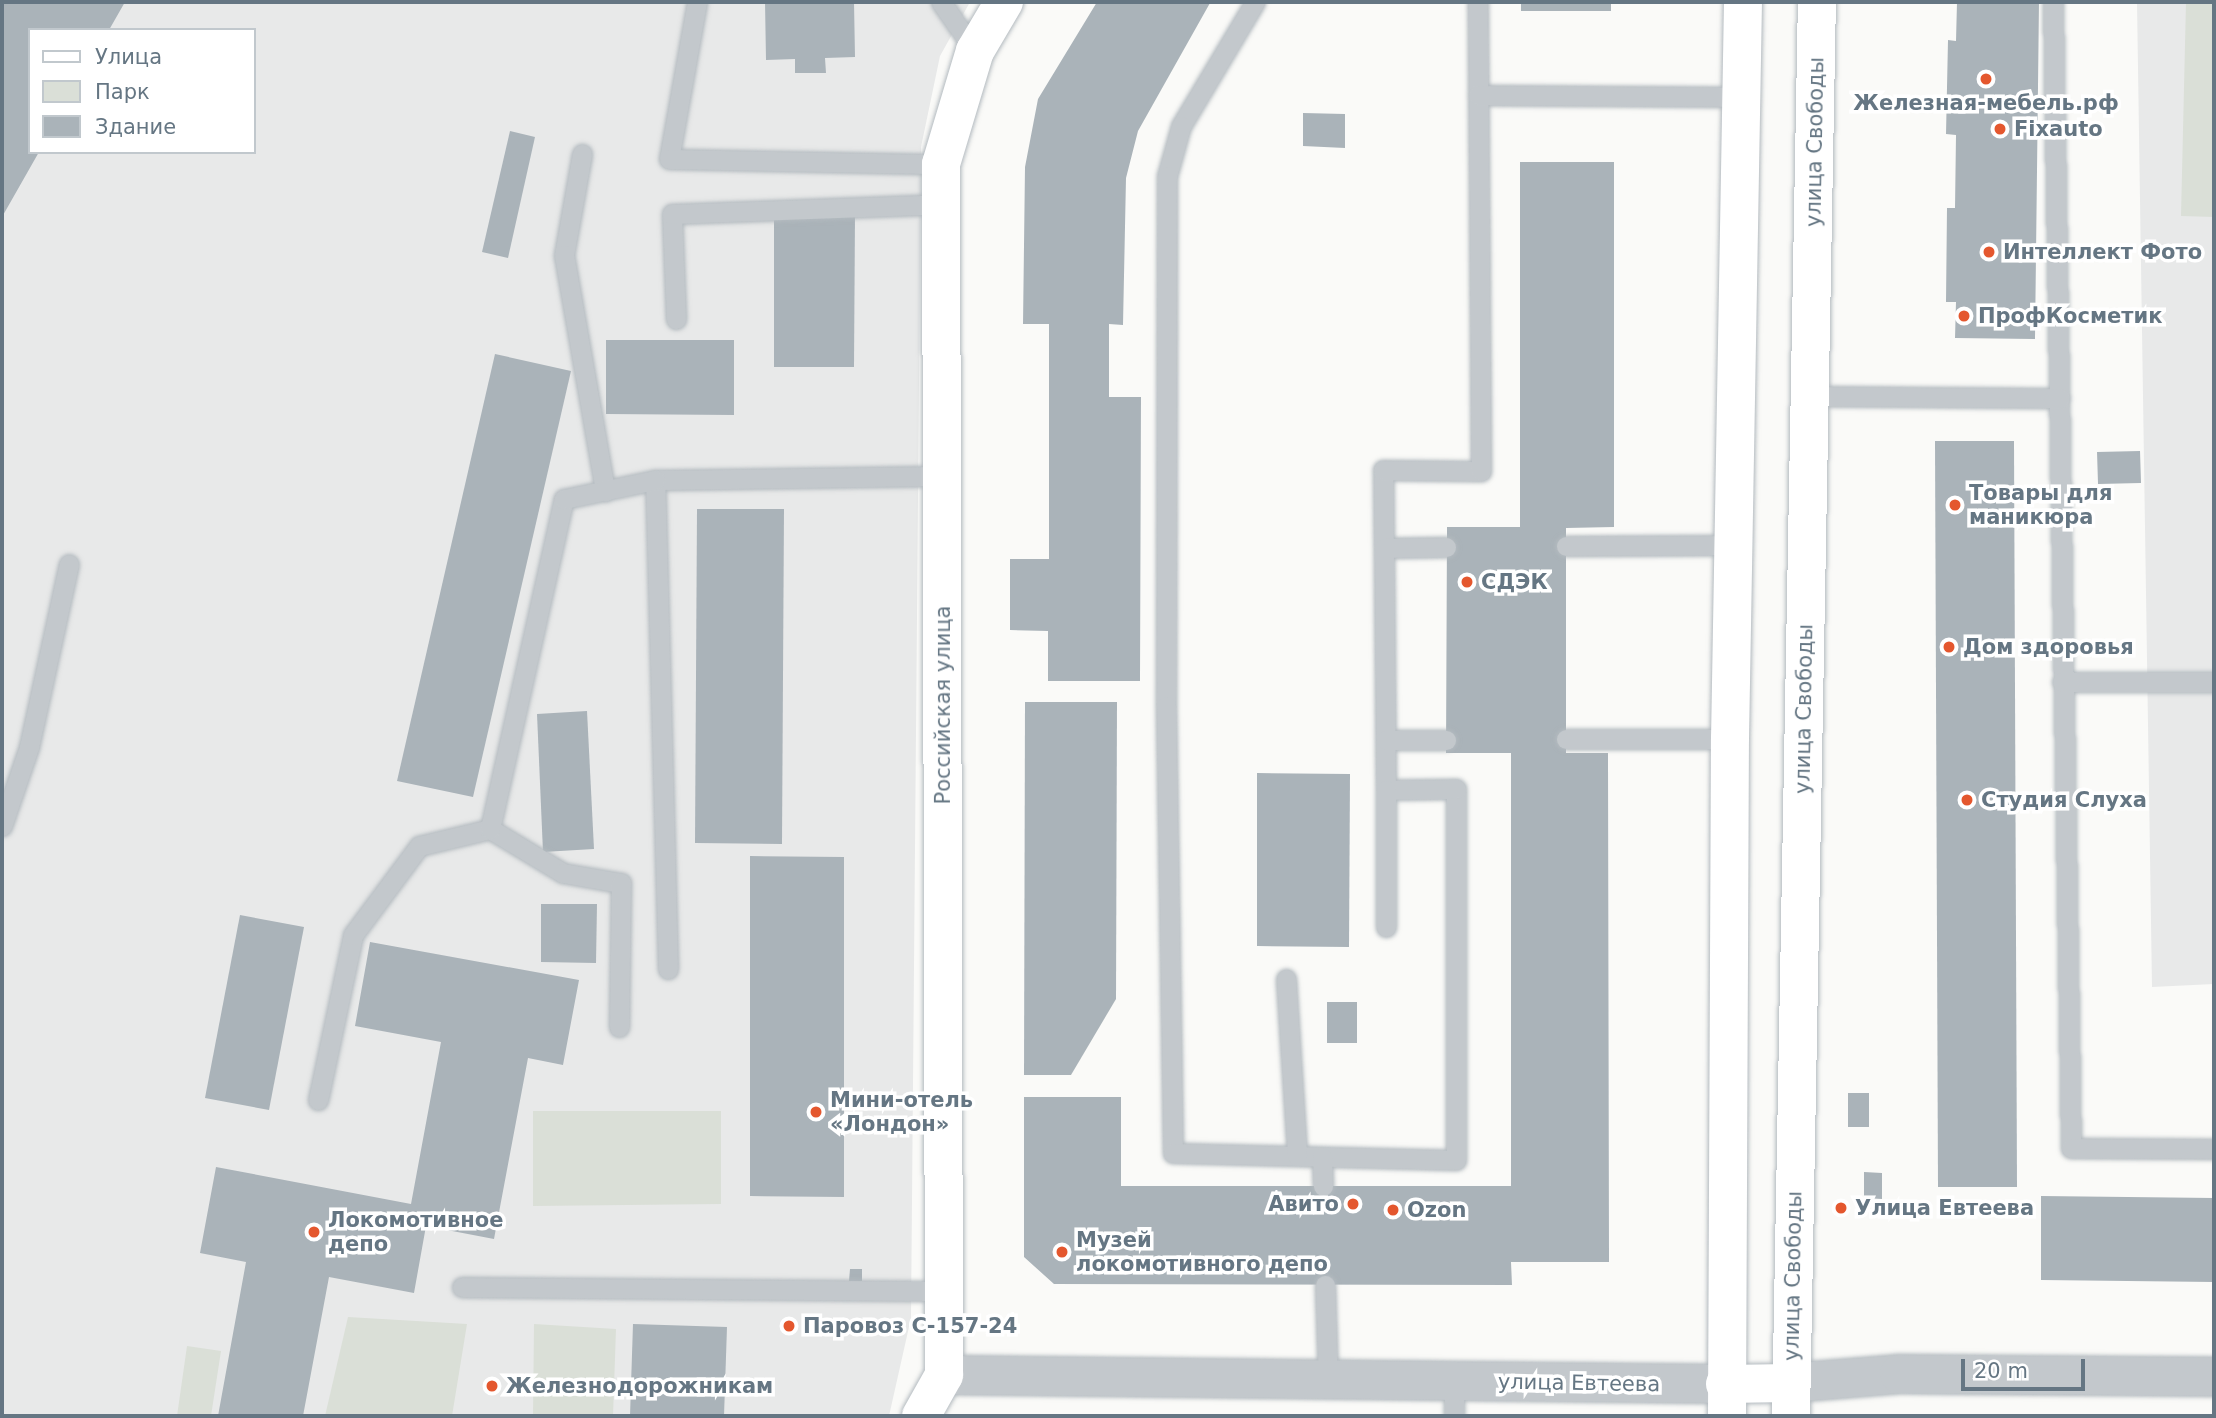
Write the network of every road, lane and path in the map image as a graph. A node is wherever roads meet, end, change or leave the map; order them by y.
1 (697, 2) edge
2 (941, 2) edge
3 (1004, 2) edge
4 (1255, 2) edge
5 (1478, 2) edge
6 (1743, 2) edge
7 (1817, 2) edge
8 (2053, 2) edge
9 (975, 51) junction
10 (1478, 95) junction
11 (1741, 97) junction
12 (582, 155) dead end
13 (941, 164) junction
14 (941, 204) junction
15 (676, 319) dead end
16 (1810, 396) junction
17 (2060, 398) junction
18 (942, 476) junction
19 (655, 481) junction
20 (605, 491) junction
21 (1734, 545) junction
22 (1566, 546) dead end
23 (1446, 547) dead end
24 (1384, 548) junction
25 (69, 564) dead end
26 (2062, 682) junction
27 (2214, 682) edge
28 (1730, 738) junction
29 (1566, 739) dead end
30 (1386, 740) junction
31 (1446, 740) dead end
32 (1386, 790) junction
33 (2, 826) edge
34 (490, 829) junction
35 (1386, 927) dead end
36 (668, 969) dead end
37 (1286, 979) dead end
38 (619, 1027) dead end
39 (318, 1100) dead end
40 (2214, 1149) edge
41 (1297, 1156) junction
42 (1322, 1157) junction
43 (1323, 1186) dead end
44 (1325, 1285) dead end
45 (462, 1287) dead end
46 (944, 1291) junction
47 (944, 1375) junction
48 (2214, 1377) edge
49 (1328, 1379) junction
50 (1454, 1399) edge
51 (1726, 1400) edge
52 (1791, 1400) edge
53 (920, 1416) edge

1 - 13 lane
2 - 9 lane
3 - 9 main road, Российская улица
4 - 41 lane
5 - 10 lane
6 - 11 main road
7 - 16 main road, улица Свободы
8 - 17 lane
9 - 13 main road, Российская улица
10 - 11 lane
10 - 24 lane
11 - 21 main road
12 - 20 lane
13 - 14 main road, Российская улица
14 - 15 lane
14 - 18 main road, Российская улица
16 - 17 lane
16 - 52 main road, улица Свободы
17 - 26 lane
18 - 19 lane
18 - 46 main road, Российская улица
19 - 20 lane
19 - 36 lane
20 - 34 lane
21 - 22 lane
21 - 28 main road
23 - 24 lane
24 - 30 lane
25 - 33 lane
26 - 27 lane
26 - 40 lane
28 - 29 lane
28 - 51 main road
30 - 31 lane
30 - 32 lane
32 - 35 lane
32 - 42 lane
34 - 38 lane
34 - 39 lane
37 - 41 lane
41 - 42 lane
42 - 43 lane
44 - 49 lane
45 - 46 lane
46 - 47 main road, Российская улица
47 - 49 street, улица Евтеева
47 - 53 main road
48 - 52 street, улица Евтеева
49 - 50 street, улица Евтеева
50 - 51 street, улица Евтеева
51 - 52 main road, улица Евтеева

